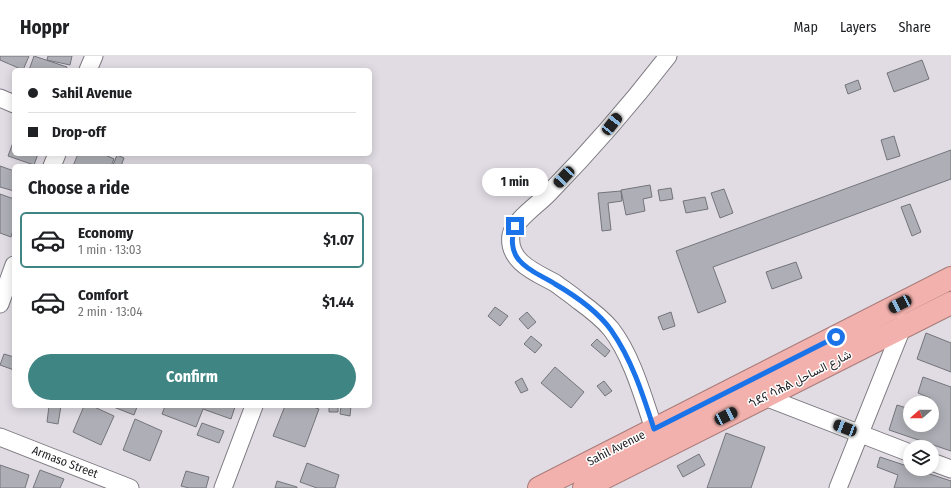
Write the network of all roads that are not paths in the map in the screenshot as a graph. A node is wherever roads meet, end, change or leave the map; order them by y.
1 (94, 56) edge
2 (668, 56) edge
3 (89, 68) edge
4 (0, 98) edge
5 (12, 103) edge
6 (10, 271) edge
7 (951, 278) edge
8 (912, 298) junction
9 (951, 303) edge
10 (0, 304) edge
11 (902, 328) junction
12 (738, 387) junction
13 (763, 397) junction
14 (253, 408) edge
15 (654, 429) junction
16 (859, 434) junction
17 (0, 437) edge
18 (903, 450) edge
19 (939, 465) edge
20 (951, 469) edge
21 (559, 478) junction
22 (130, 488) edge
23 (222, 488) edge
24 (539, 488) edge
25 (586, 488) edge
26 (838, 488) edge

1 - 3 street
2 - 15 street
4 - 5 street
6 - 10 street
7 - 8 highway, Sahil Avenue
8 - 11 street
8 - 12 highway, Sahil Avenue
9 - 11 highway, ጎደና ሳሕል شارع الساحل
11 - 13 highway, ጎደና ሳሕል شارع الساحل
11 - 16 street
12 - 13 street
12 - 15 highway, Sahil Avenue
13 - 16 street
13 - 25 highway, ጎደና ሳሕል شارع الساحل
14 - 23 street
15 - 21 highway, Sahil Avenue
16 - 18 street
16 - 26 street
17 - 22 street, Armaso Street
19 - 20 street
21 - 24 highway, Sahil Avenue
21 - 25 street

